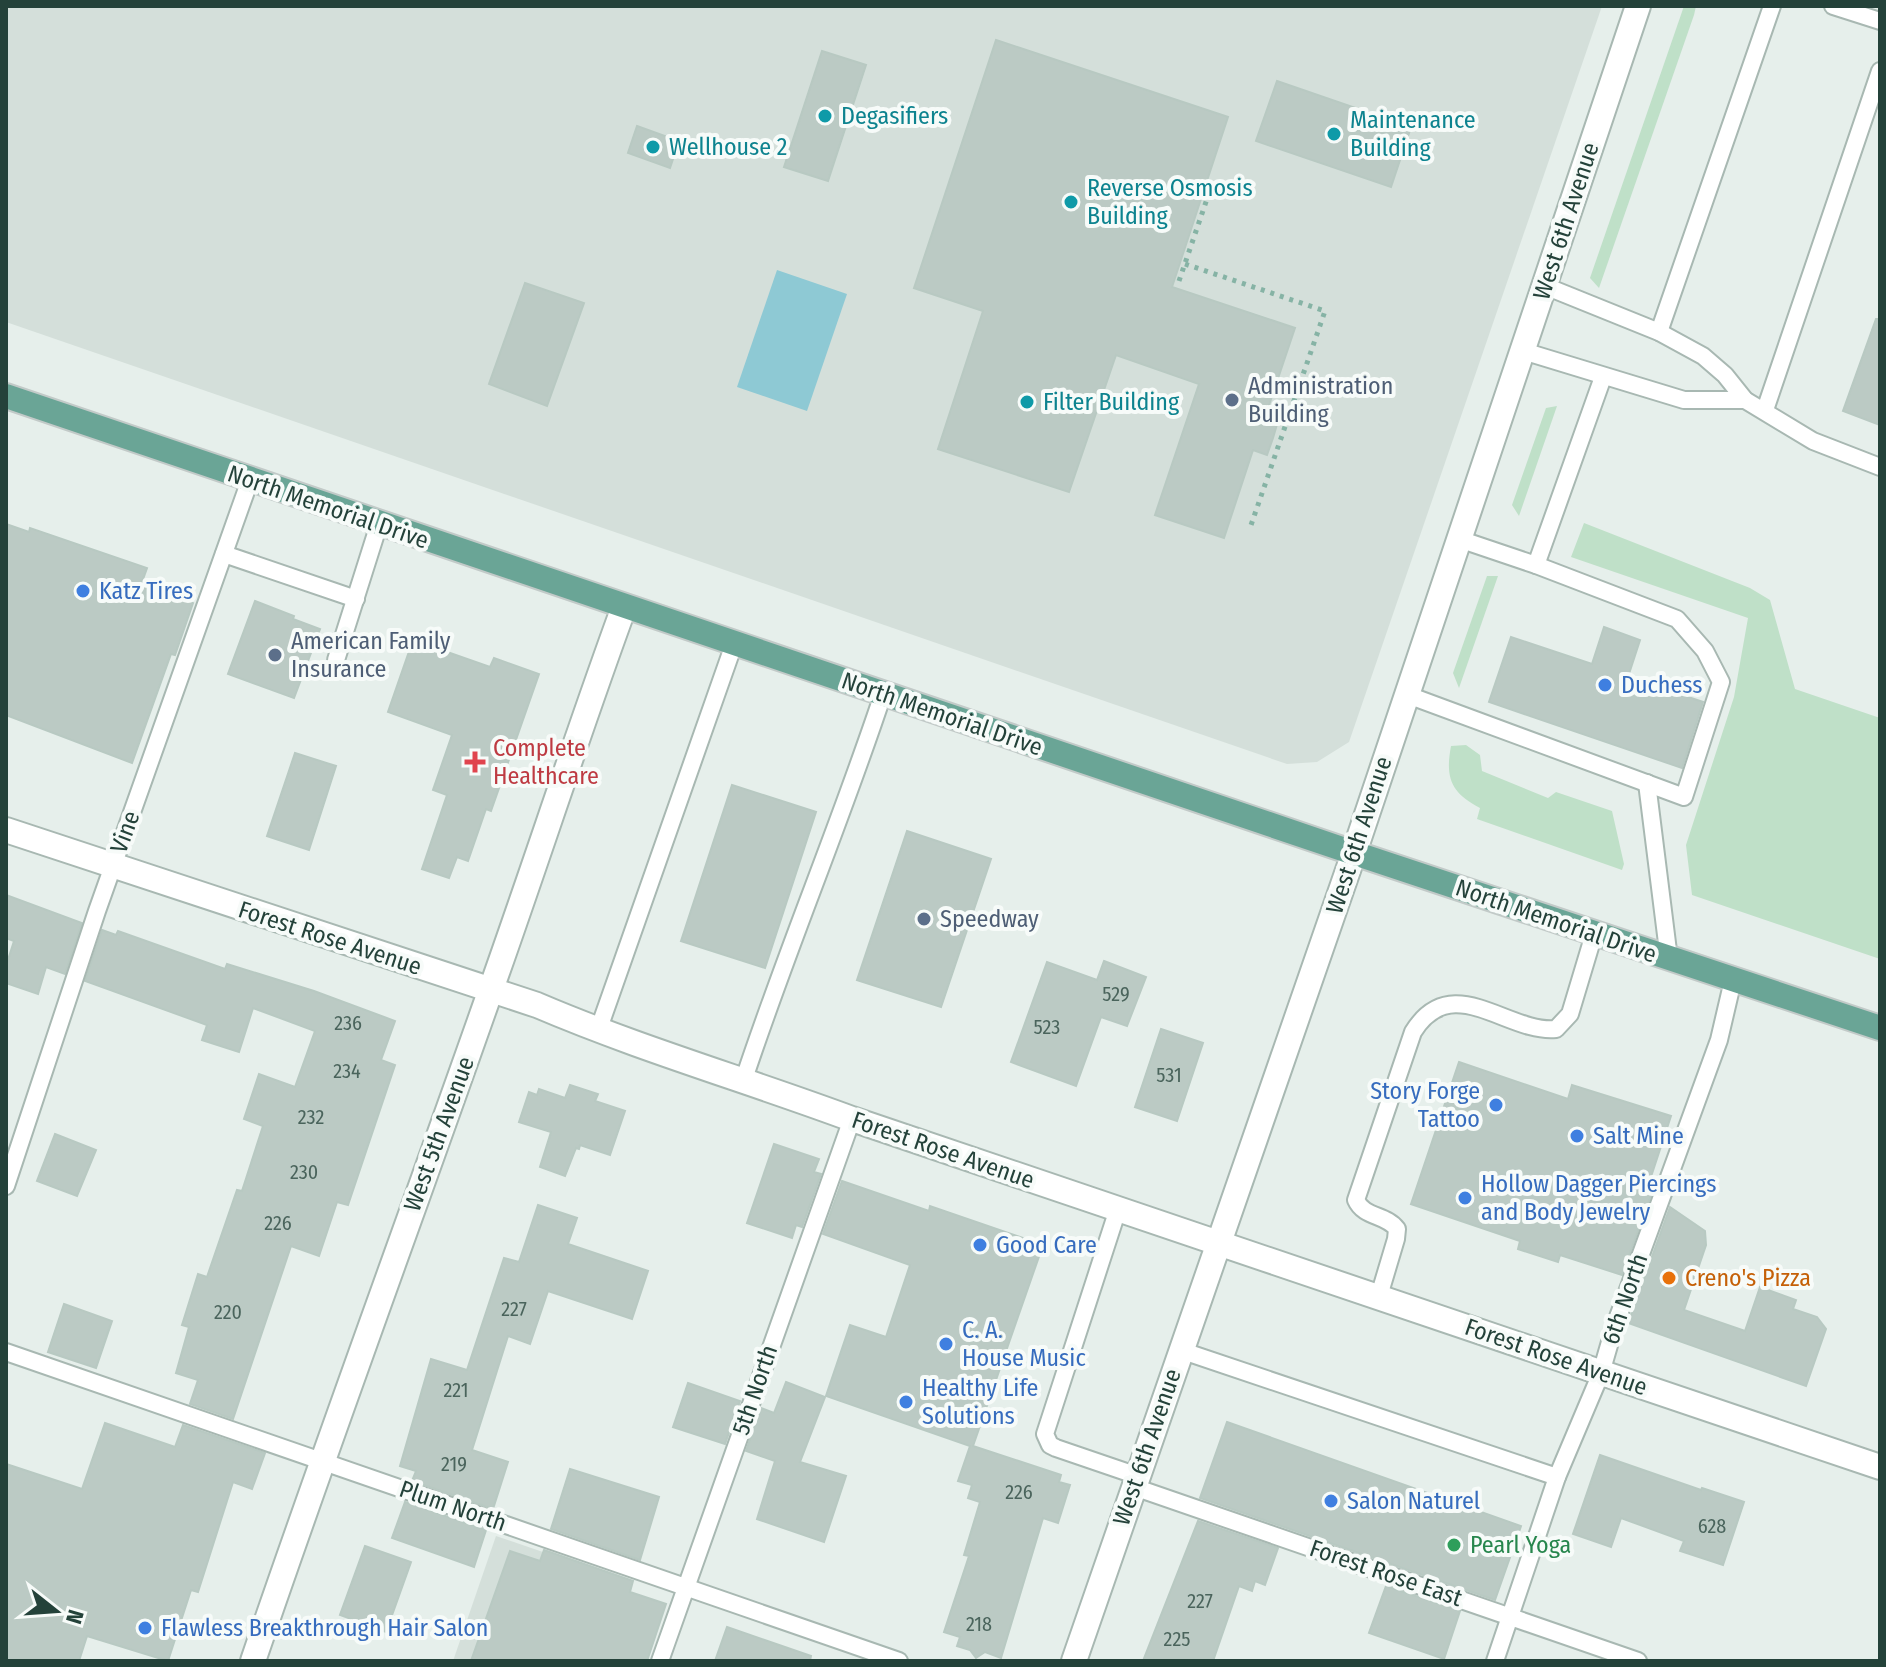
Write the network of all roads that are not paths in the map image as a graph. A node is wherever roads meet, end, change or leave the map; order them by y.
1 (1638, 6) edge
2 (1772, 6) edge
3 (1833, 6) edge
4 (1880, 21) edge
5 (1880, 71) edge
6 (1545, 286) junction
7 (1659, 332) junction
8 (1523, 351) junction
9 (1603, 377) junction
10 (6, 396) edge
11 (1745, 400) junction
12 (1765, 410) junction
13 (1880, 467) edge
14 (250, 480) junction
15 (379, 524) junction
16 (1459, 539) junction
17 (224, 554) junction
18 (1536, 565) junction
19 (356, 599) junction
20 (624, 607) junction
21 (734, 644) junction
22 (336, 660) dead end
23 (883, 694) junction
24 (1405, 694) junction
25 (1647, 783) junction
26 (6, 830) edge
27 (1354, 853) junction
28 (112, 867) junction
29 (1594, 934) junction
30 (1669, 959) junction
31 (1733, 980) junction
32 (491, 991) junction
33 (1880, 1028) edge
34 (598, 1031) junction
35 (744, 1079) junction
36 (852, 1119) junction
37 (6, 1186) edge
38 (1118, 1209) junction
39 (1219, 1243) junction
40 (1379, 1296) junction
41 (1180, 1350) junction
42 (6, 1352) edge
43 (1601, 1373) junction
44 (321, 1461) junction
45 (1880, 1467) edge
46 (1557, 1477) junction
47 (1136, 1482) junction
48 (686, 1586) junction
49 (1511, 1616) junction
50 (852, 1654) edge
51 (253, 1661) edge
52 (660, 1661) edge
53 (899, 1661) edge
54 (1074, 1661) edge
55 (1495, 1661) edge
56 (1638, 1661) edge

1 - 6 street, West 6th Avenue
2 - 7 lane
3 - 4 lane
5 - 12 lane
6 - 7 lane
6 - 8 street, West 6th Avenue
7 - 11 lane
8 - 9 lane
8 - 16 street, West 6th Avenue
9 - 11 lane
9 - 18 lane
10 - 14 main road, North Memorial Drive
11 - 12 lane
12 - 13 lane
14 - 15 main road, North Memorial Drive
14 - 17 lane, Vine
15 - 19 lane
15 - 20 main road, North Memorial Drive
16 - 18 lane
16 - 24 street, West 6th Avenue
17 - 19 lane
17 - 28 lane, Vine
18 - 25 lane
19 - 22 lane
20 - 21 main road, North Memorial Drive
20 - 32 street, West 5th Avenue
21 - 23 main road, North Memorial Drive
21 - 34 lane
23 - 27 main road, North Memorial Drive
23 - 35 lane
24 - 25 lane
24 - 27 street, West 6th Avenue
25 - 30 lane
26 - 28 street, Forest Rose Avenue
27 - 29 main road, North Memorial Drive
27 - 39 street, West 6th Avenue
28 - 32 street, Forest Rose Avenue
28 - 37 lane, Vine
29 - 30 main road, North Memorial Drive
29 - 40 lane
30 - 31 main road, North Memorial Drive
31 - 33 main road, North Memorial Drive
31 - 43 lane, 6th North
32 - 34 street, Forest Rose Avenue
32 - 44 street, West 5th Avenue
34 - 35 street, Forest Rose Avenue
35 - 36 street, Forest Rose Avenue
36 - 38 street, Forest Rose Avenue
36 - 48 lane, 5th North
38 - 39 street, Forest Rose Avenue
38 - 47 lane, Forest Rose East
39 - 40 street, Forest Rose Avenue
39 - 41 street, West 6th Avenue
40 - 43 street, Forest Rose Avenue
41 - 46 lane
41 - 47 street, West 6th Avenue
42 - 44 lane, Plum North
43 - 45 street, Forest Rose Avenue
43 - 46 lane, 6th North
44 - 48 lane, Plum North
44 - 51 street, West 5th Avenue
46 - 49 lane, 6th North
47 - 49 lane, Forest Rose East
47 - 54 street, West 6th Avenue
48 - 50 lane, Plum North
48 - 52 lane, 5th North
49 - 55 lane, 6th North
49 - 56 lane, Forest Rose East
50 - 53 lane, Plum North

